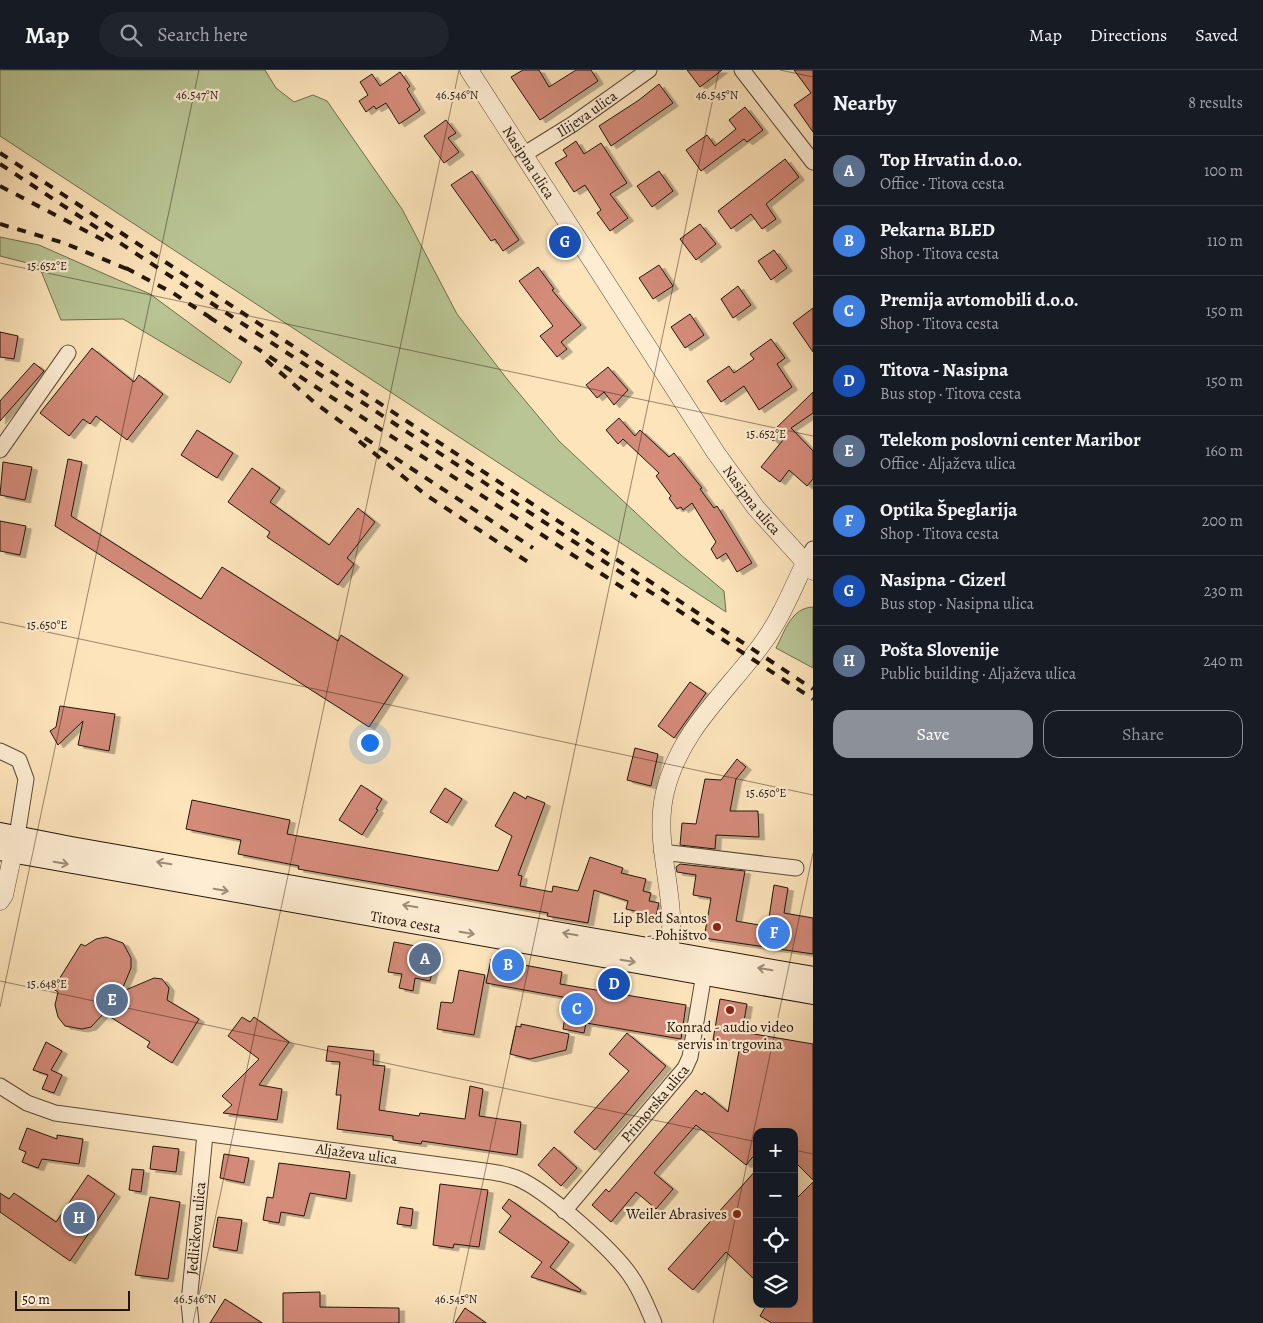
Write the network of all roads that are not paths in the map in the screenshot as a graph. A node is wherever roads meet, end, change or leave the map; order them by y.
1 (469, 70) edge
2 (649, 70) edge
3 (742, 70) edge
4 (524, 156) junction
5 (813, 162) edge
6 (68, 353) dead end
7 (0, 450) edge
8 (810, 561) edge
9 (0, 751) edge
10 (6, 841) edge
11 (662, 852) junction
12 (796, 868) dead end
13 (0, 901) edge
14 (669, 951) junction
15 (704, 974) junction
16 (813, 976) edge
17 (813, 994) edge
18 (0, 1086) edge
19 (205, 1134) junction
20 (564, 1212) junction
21 (191, 1323) edge
22 (654, 1323) edge

1 - 4 street, Nasipna ulica
2 - 4 street, Ilijeva ulica
3 - 5 street
4 - 8 street, Nasipna ulica
6 - 7 street
8 - 11 street, Nasipna ulica
9 - 10 street
10 - 13 street
14 -> 10 main road, Titova cesta
10 -> 15 main road, Titova cesta
11 - 12 street
11 - 14 street, Nasipna ulica
16 -> 14 main road, Titova cesta
15 - 17 main road, Titova cesta
15 - 20 street, Primorska ulica
18 - 19 street, Aljaževa ulica
19 - 20 street, Aljaževa ulica
19 - 21 street, Jedličkova ulica
20 - 22 street, Aljaževa ulica

